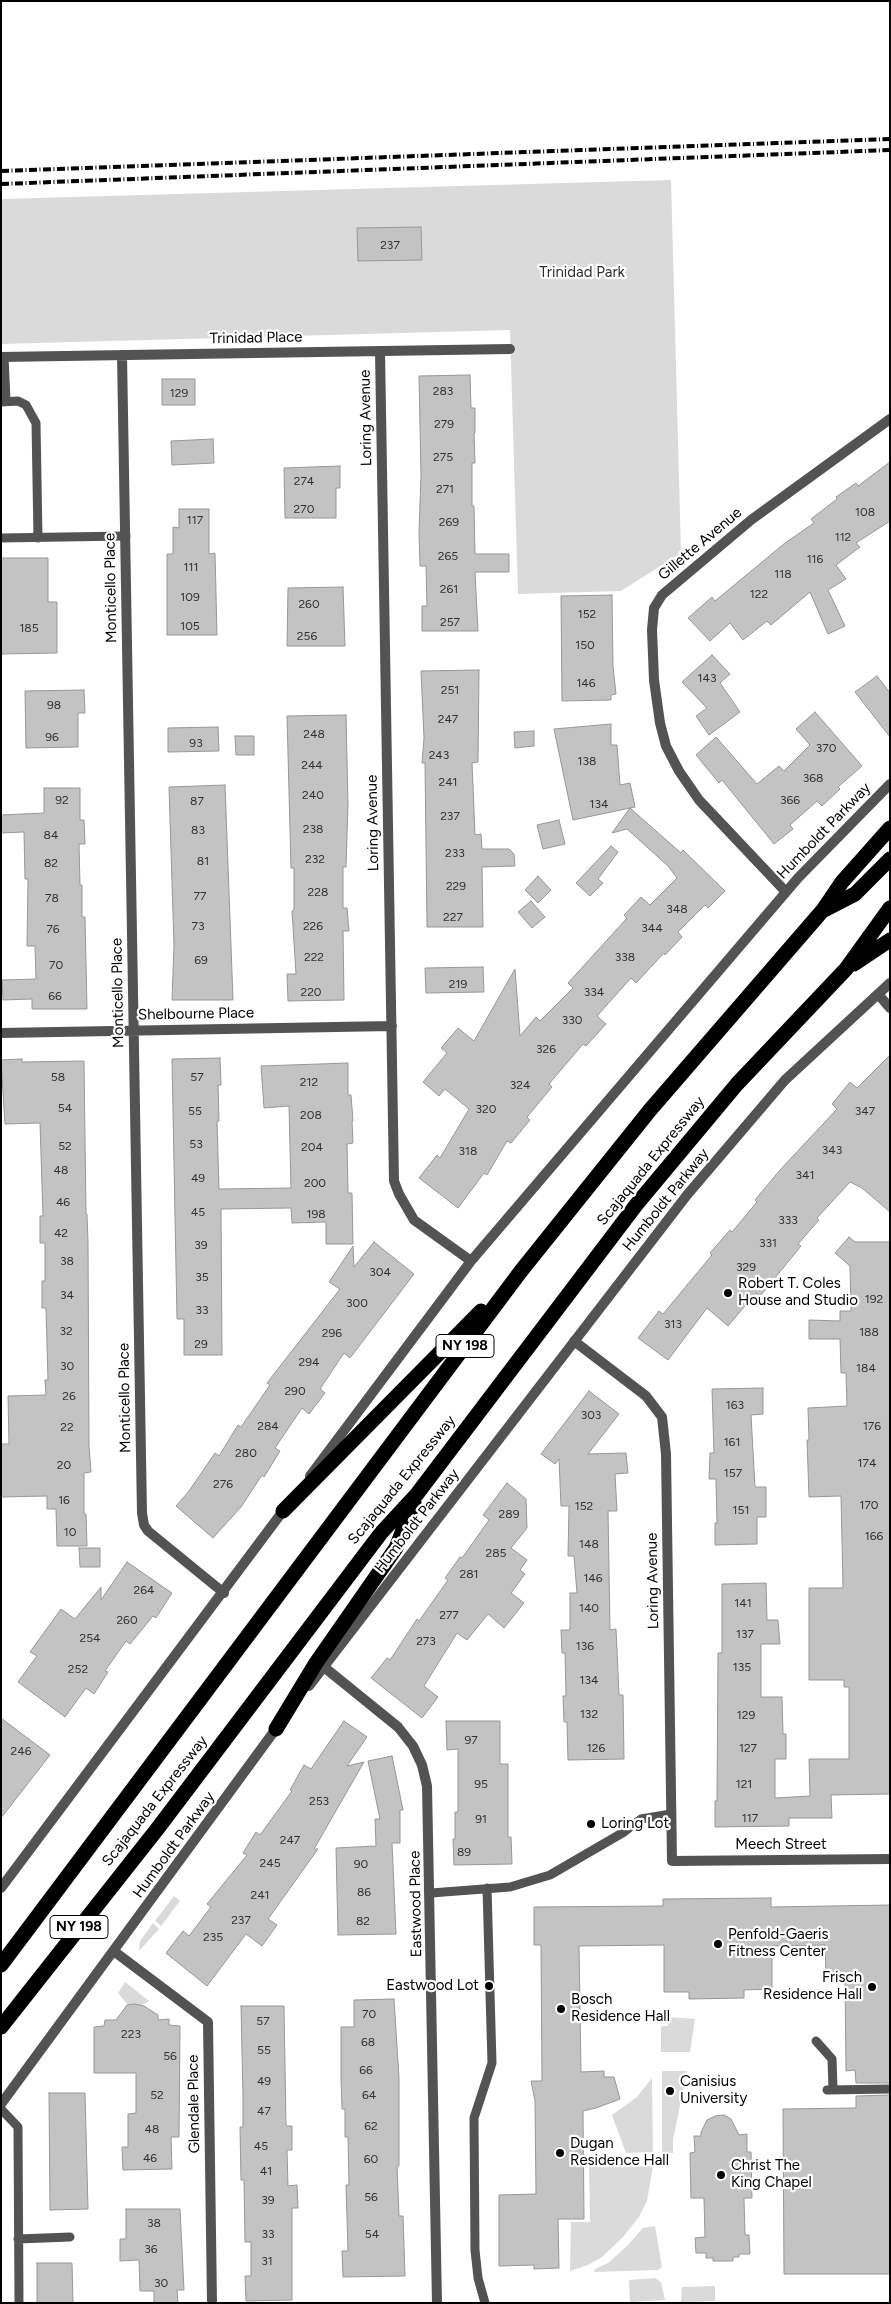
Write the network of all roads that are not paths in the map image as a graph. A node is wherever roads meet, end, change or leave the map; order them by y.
1 (510, 349) dead end
2 (380, 351) junction
3 (122, 355) junction
4 (3, 357) edge
5 (4, 401) edge
6 (890, 419) edge
7 (126, 536) junction
8 (1, 538) edge
9 (38, 538) junction
10 (890, 784) edge
11 (890, 828) edge
12 (890, 859) edge
13 (786, 892) junction
14 (890, 908) edge
15 (823, 910) junction
16 (890, 940) edge
17 (846, 969) junction
18 (890, 983) edge
19 (878, 994) junction
20 (890, 1008) edge
21 (392, 1026) junction
22 (133, 1031) junction
23 (1, 1033) edge
24 (471, 1261) junction
25 (521, 1271) junction
26 (574, 1341) junction
27 (417, 1494) junction
28 (283, 1511) junction
29 (224, 1593) junction
30 (324, 1667) junction
31 (276, 1729) junction
32 (671, 1814) junction
33 (890, 1860) edge
34 (672, 1861) joint
35 (1, 1888) edge
36 (487, 1888) junction
37 (431, 1893) junction
38 (115, 1952) junction
39 (1, 1965) edge
40 (1, 2026) edge
41 (816, 2041) dead end
42 (890, 2089) edge
43 (1, 2104) edge
44 (1, 2108) edge
45 (70, 2237) dead end
46 (18, 2238) junction
47 (19, 2303) edge
48 (212, 2303) edge
49 (437, 2303) edge
50 (485, 2303) edge

1 - 2 street, Trinidad Place
2 - 3 street, Trinidad Place
2 - 21 street, Loring Avenue
3 - 4 street, Trinidad Place
3 - 7 street, Monticello Place
4 - 5 lane
5 - 9 lane
6 - 13 street, Gillette Avenue
7 - 9 lane
7 - 22 street, Monticello Place
8 - 9 lane
10 - 13 street, Humboldt Parkway
11 - 15 highway, Scajaquada Expressway
12 - 15 highway
13 - 24 street, Humboldt Parkway
14 - 17 highway
15 - 25 highway, Scajaquada Expressway / NY 198
16 - 17 highway
17 - 27 highway, Scajaquada Expressway / NY 198
18 - 19 street, Humboldt Parkway
19 - 20 street
19 - 26 street, Humboldt Parkway
21 - 22 street, Shelbourne Place
21 - 24 street, Loring Avenue
22 - 23 street, Shelbourne Place
22 - 29 street, Monticello Place
24 - 28 street, Humboldt Parkway
25 - 28 highway
25 - 39 highway, Scajaquada Expressway / NY 198
26 - 30 street, Humboldt Parkway
26 - 32 street, Loring Avenue
27 - 31 highway
27 - 40 highway, Scajaquada Expressway / NY 198
28 - 29 street, Humboldt Parkway
29 - 35 street, Humboldt Parkway
30 - 31 street, Humboldt Parkway
30 - 37 street, Eastwood Place
31 - 38 street, Humboldt Parkway
32 - 34 street, Loring Avenue
32 - 36 lane
33 - 34 street, Meech Street
36 - 37 lane
36 - 50 lane
37 - 49 street, Eastwood Place
38 - 43 street, Humboldt Parkway
38 - 48 street, Glendale Place
41 - 42 lane
44 - 46 lane
45 - 46 lane
46 - 47 lane

